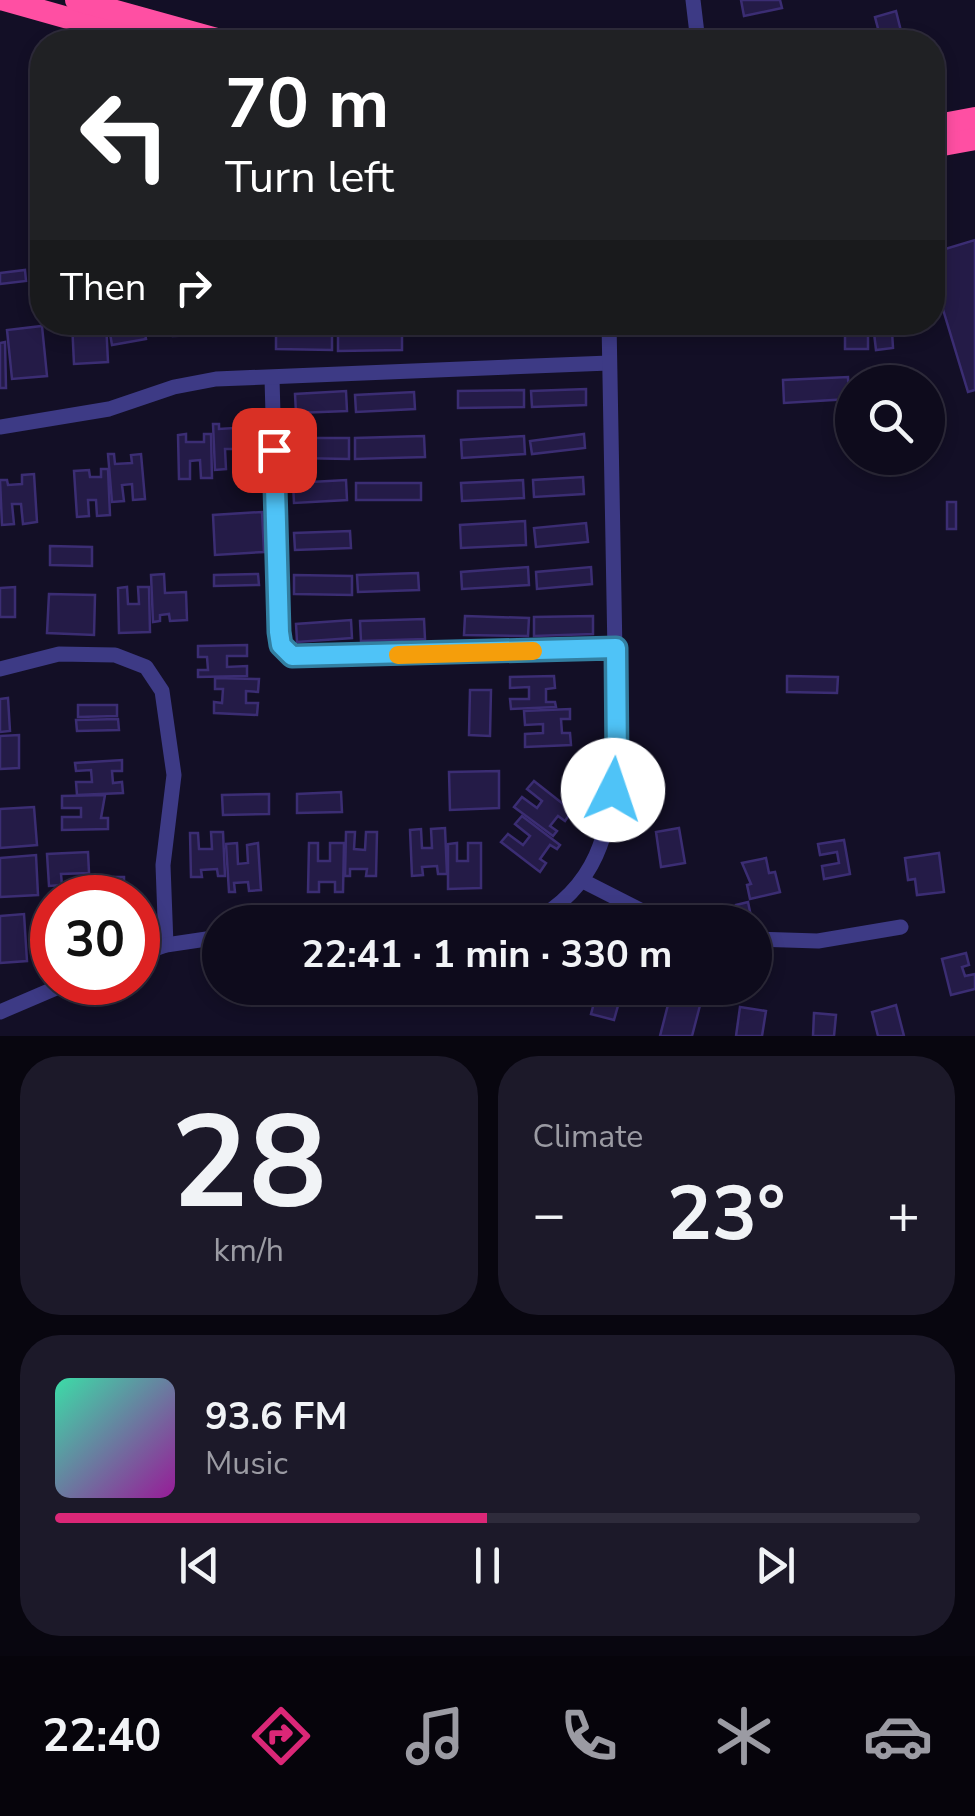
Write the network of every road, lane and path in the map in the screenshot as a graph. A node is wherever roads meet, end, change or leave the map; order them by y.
1 (4, 0) edge
2 (76, 0) edge
3 (692, 0) edge
4 (110, 30) edge
5 (185, 30) edge
6 (696, 30) edge
7 (975, 118) edge
8 (945, 124) edge
9 (975, 139) edge
10 (945, 145) edge
11 (609, 335) edge
12 (608, 363) junction
13 (272, 378) junction
14 (0, 427) edge
15 (616, 648) junction
16 (0, 669) edge
17 (585, 882) junction
18 (560, 905) edge
19 (630, 905) edge
20 (900, 927) dead end
21 (202, 939) edge
22 (772, 940) edge
23 (166, 946) junction
24 (160, 948) edge
25 (30, 999) edge
26 (0, 1012) edge

1 - 4 highway
2 - 5 highway
3 - 6 street
7 - 8 highway
9 - 10 highway
11 - 12 street
12 - 13 street
12 - 15 street
13 - 14 street
13 - 15 street
15 - 17 street
16 - 23 street
17 - 18 street
17 - 19 street
20 - 22 street
21 - 23 street
23 - 24 street
25 - 26 street

